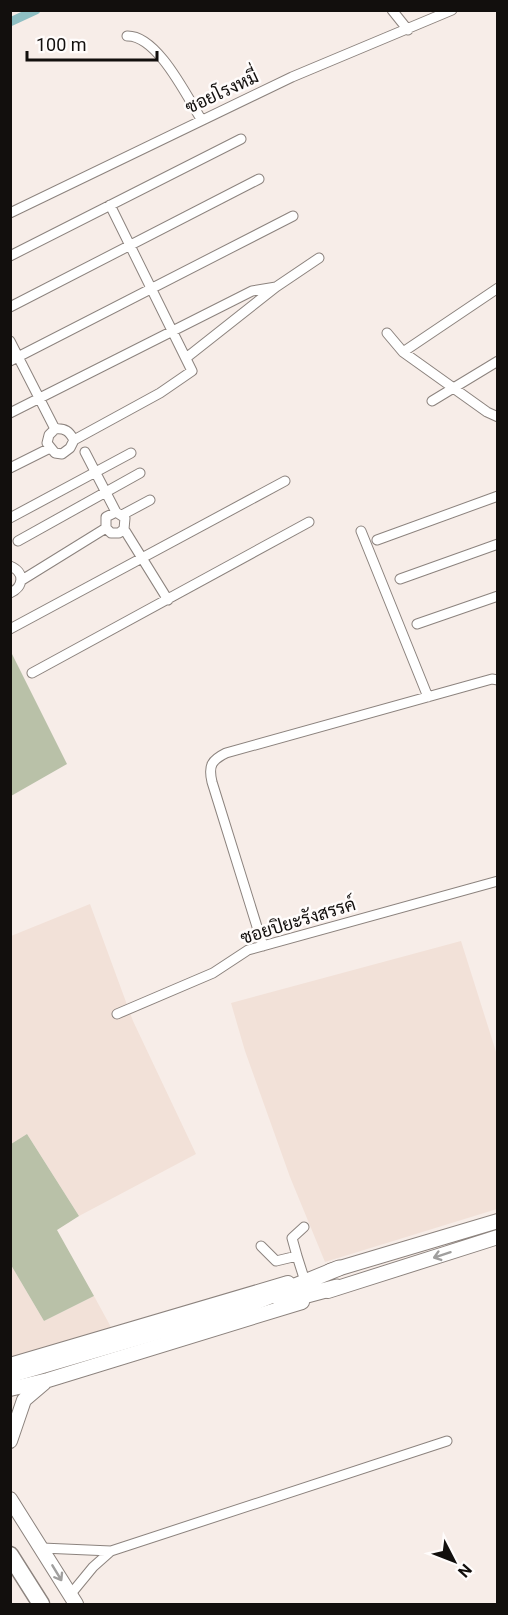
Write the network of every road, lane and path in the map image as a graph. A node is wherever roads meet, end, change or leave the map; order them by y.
1 (392, 10) edge
2 (452, 10) edge
3 (408, 30) junction
4 (127, 36) dead end
5 (201, 119) junction
6 (241, 139) dead end
7 (259, 179) dead end
8 (110, 205) junction
9 (10, 213) edge
10 (293, 216) dead end
11 (129, 245) junction
12 (10, 256) edge
13 (320, 258) dead end
14 (276, 287) junction
15 (152, 288) junction
16 (498, 288) edge
17 (10, 307) edge
18 (172, 329) junction
19 (387, 333) dead end
20 (10, 341) edge
21 (403, 352) junction
22 (186, 358) junction
23 (15, 359) edge
24 (498, 361) edge
25 (453, 388) junction
26 (39, 398) junction
27 (432, 401) dead end
28 (10, 413) edge
29 (498, 417) edge
30 (55, 429) junction
31 (74, 440) junction
32 (50, 448) junction
33 (85, 452) dead end
34 (131, 453) dead end
35 (10, 468) edge
36 (95, 472) junction
37 (140, 473) dead end
38 (285, 481) dead end
39 (105, 492) junction
40 (498, 496) edge
41 (150, 500) dead end
42 (119, 514) junction
43 (10, 518) edge
44 (309, 522) dead end
45 (106, 528) junction
46 (124, 529) junction
47 (361, 531) dead end
48 (377, 540) dead end
49 (18, 541) dead end
50 (498, 544) edge
51 (143, 560) junction
52 (10, 566) edge
53 (400, 579) dead end
54 (22, 580) junction
55 (10, 593) edge
56 (498, 596) edge
57 (168, 600) junction
58 (417, 624) dead end
59 (10, 629) edge
60 (32, 673) dead end
61 (498, 680) edge
62 (428, 697) junction
63 (498, 881) edge
64 (263, 946) junction
65 (117, 1014) dead end
66 (498, 1221) edge
67 (303, 1227) dead end
68 (498, 1238) edge
69 (261, 1246) dead end
70 (297, 1256) junction
71 (339, 1268) junction
72 (304, 1278) junction
73 (337, 1287) junction
74 (137, 1342) junction
75 (10, 1365) edge
76 (10, 1375) edge
77 (48, 1380) junction
78 (10, 1381) edge
79 (10, 1389) edge
80 (10, 1441) edge
81 (447, 1442) dead end
82 (10, 1488) edge
83 (13, 1503) edge
84 (42, 1548) junction
85 (111, 1551) junction
86 (10, 1555) edge
87 (73, 1600) edge
88 (41, 1605) edge

1 - 3 street
2 - 3 street, ซอยโรงหมี่
3 - 5 street, ซอยโรงหมี่
4 - 5 street
5 - 9 street, ซอยโรงหมี่
6 - 8 street
7 - 11 street
8 - 11 street
8 - 12 street
10 - 15 street
11 - 15 street
11 - 17 street
13 - 14 street
14 - 18 street
14 - 22 street
15 - 18 street
15 - 23 street
16 - 21 street
18 - 22 street
18 - 26 street
19 - 21 street
20 - 23 street
21 - 25 street
22 - 31 street
23 - 26 street
24 - 25 street
25 - 27 street
25 - 29 street
26 - 28 street
26 - 30 street
30 - 31 street
30 - 32 street
31 - 32 street
32 - 35 street
33 - 36 street
34 - 36 street
36 - 39 street
36 - 43 street
37 - 39 street
38 - 51 street
39 - 42 street
39 - 49 street
40 - 48 street
41 - 42 street
42 - 45 street
42 - 46 street
44 - 57 street
45 - 46 street
45 - 54 street
46 - 51 street
47 - 62 street
50 - 53 street
51 - 57 street
51 - 59 street
52 - 54 street
54 - 55 street
56 - 58 street
57 - 60 street
61 - 62 street
62 - 64 street
63 - 64 street, ซอยปิยะรังสรรค์
64 - 65 street, ซอยปิยะรังสรรค์
66 - 71 main road
67 - 70 street
68 -> 73 main road
69 - 70 street
70 - 72 street
71 - 72 main road
71 - 74 main road
72 - 75 main road
73 - 74 main road
73 - 77 main road
74 - 76 main road
74 - 78 main road
77 - 79 main road
77 - 80 main road
81 - 85 street
82 - 83 main road
83 - 84 main road
84 - 85 street
84 -> 87 main road
85 - 87 street
86 - 88 highway

